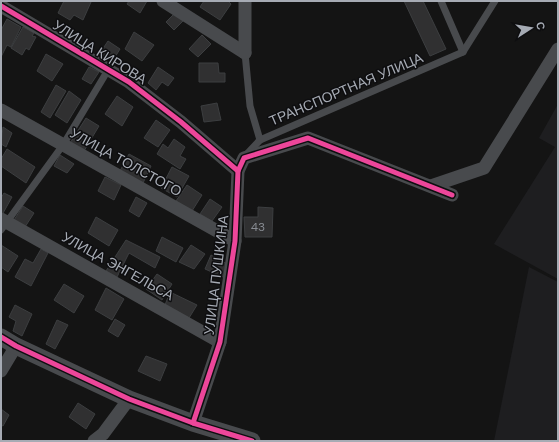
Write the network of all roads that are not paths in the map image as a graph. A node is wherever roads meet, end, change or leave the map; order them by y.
1 (163, 1) edge
2 (245, 1) edge
3 (441, 1) edge
4 (495, 1) edge
5 (1, 6) edge
6 (558, 49) edge
7 (463, 52) junction
8 (246, 53) junction
9 (108, 70) junction
10 (1, 110) edge
11 (260, 140) junction
12 (63, 145) junction
13 (244, 158) junction
14 (238, 171) junction
15 (431, 186) junction
16 (452, 195) dead end
17 (3, 224) edge
18 (235, 241) junction
19 (1, 337) edge
20 (220, 342) junction
21 (16, 346) junction
22 (1, 371) edge
23 (129, 399) junction
24 (193, 423) junction
25 (101, 439) edge
26 (252, 441) edge

1 - 8 street
2 - 8 street
3 - 7 lane
4 - 7 lane
5 - 9 street, УЛИЦА КИРОВА
6 - 15 street
7 - 11 lane, ТРАНСПОРТНАЯ УЛИЦА
8 - 11 lane
9 - 12 lane
9 - 14 street, УЛИЦА КИРОВА
10 - 12 street, УЛИЦА ТОЛСТОГО
11 - 13 lane, ТРАНСПОРТНАЯ УЛИЦА
12 - 17 lane
12 - 18 street, УЛИЦА ТОЛСТОГО
13 - 14 street, УЛИЦА ПУШКИНА
13 - 15 street
14 - 18 street, УЛИЦА ПУШКИНА
15 - 16 street
17 - 20 street, УЛИЦА ЭНГЕЛЬСА
18 - 20 street, УЛИЦА ПУШКИНА
19 - 21 street
20 - 24 street, УЛИЦА ПУШКИНА
21 - 22 street
21 - 23 street
23 - 24 street
23 - 25 street
24 - 26 street

